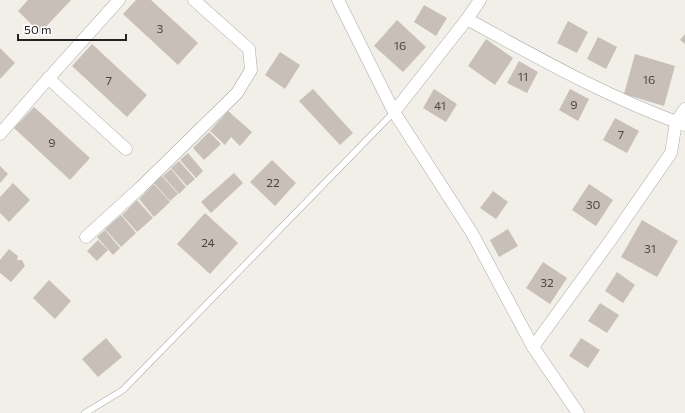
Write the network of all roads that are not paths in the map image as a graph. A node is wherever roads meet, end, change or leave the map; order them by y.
1 (119, 0) edge
2 (194, 0) edge
3 (338, 0) edge
4 (480, 0) edge
5 (467, 19) junction
6 (48, 78) junction
7 (685, 109) edge
8 (394, 112) junction
9 (681, 124) edge
10 (0, 134) edge
11 (126, 149) dead end
12 (86, 237) dead end
13 (532, 346) junction
14 (85, 413) edge
15 (578, 413) edge

1 - 6 street
2 - 12 street
3 - 8 street
4 - 5 street
5 - 8 street
5 - 9 street
6 - 10 street
6 - 11 street
7 - 9 street
8 - 13 street
8 - 14 lane
9 - 13 street
13 - 15 street

